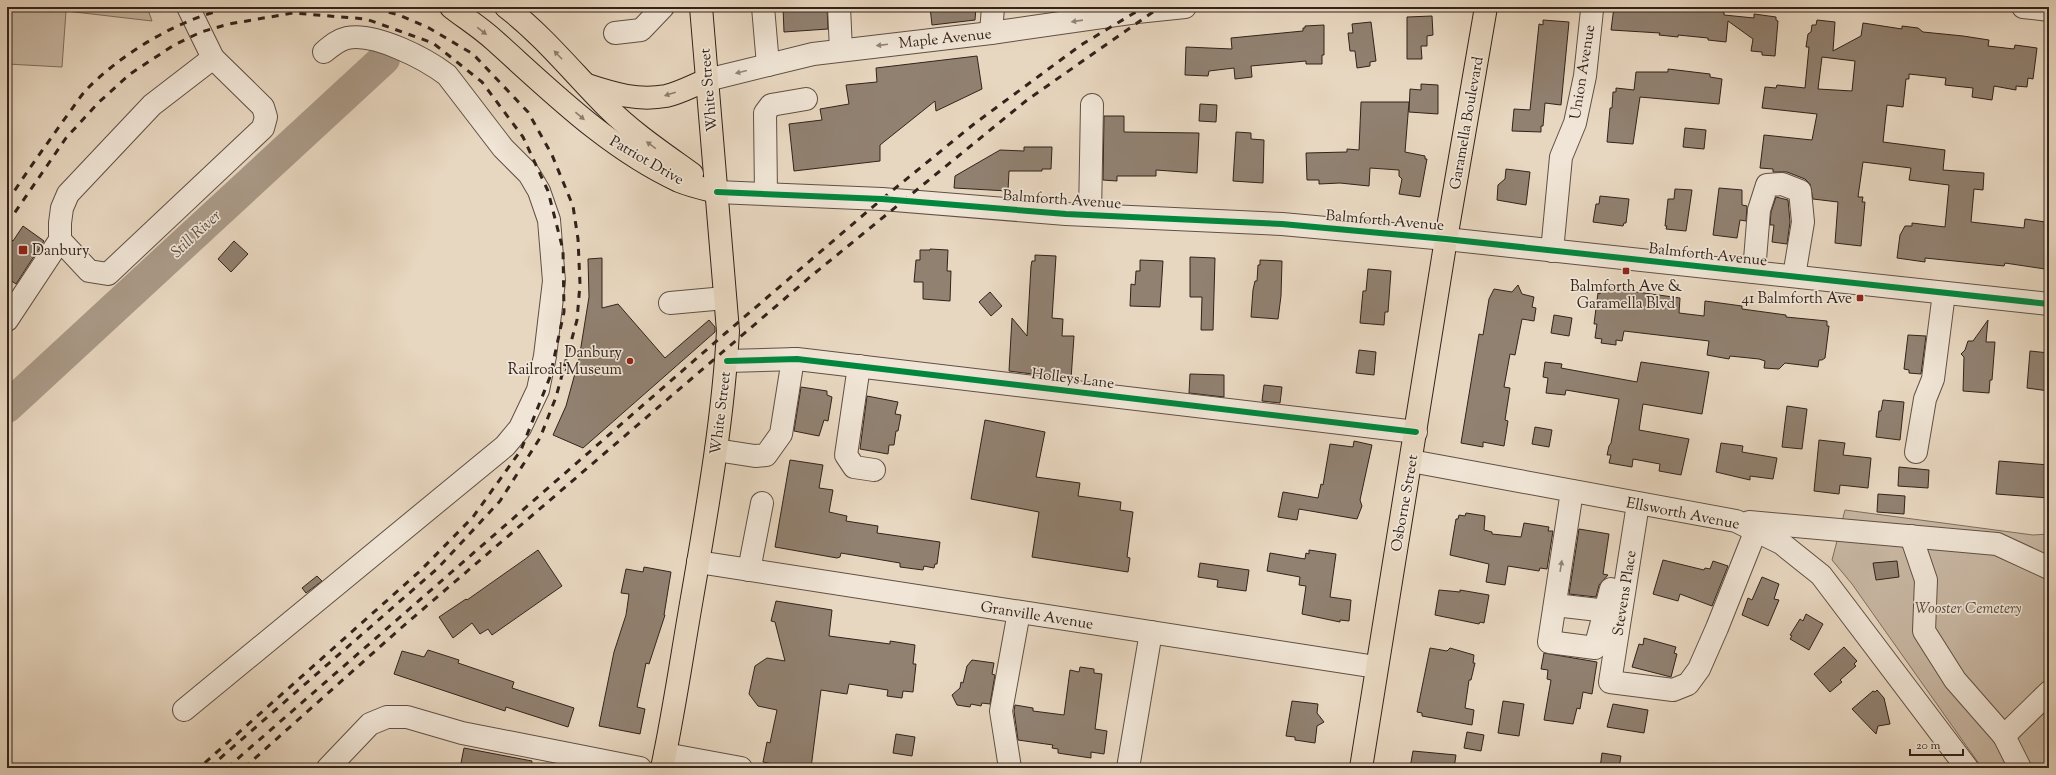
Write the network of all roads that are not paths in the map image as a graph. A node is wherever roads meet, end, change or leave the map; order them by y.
1 (188, 7) edge
2 (451, 7) edge
3 (506, 7) edge
4 (663, 7) edge
5 (701, 7) edge
6 (763, 7) edge
7 (839, 7) edge
8 (992, 7) edge
9 (1185, 7) edge
10 (1486, 7) edge
11 (2022, 7) edge
12 (1592, 10) dead end
13 (2049, 10) edge
14 (615, 33) dead end
15 (991, 33) junction
16 (841, 50) junction
17 (324, 52) dead end
18 (213, 58) junction
19 (768, 65) junction
20 (707, 80) junction
21 (585, 84) junction
22 (806, 99) dead end
23 (1092, 105) dead end
24 (717, 192) junction
25 (766, 194) junction
26 (1090, 215) junction
27 (1446, 238) junction
28 (60, 240) junction
29 (1552, 251) junction
30 (1754, 272) junction
31 (1794, 276) junction
32 (1944, 293) junction
33 (725, 298) junction
34 (670, 303) dead end
35 (2049, 304) edge
36 (7, 320) edge
37 (793, 359) junction
38 (727, 361) junction
39 (859, 366) junction
40 (1416, 432) junction
41 (716, 450) junction
42 (1916, 452) dead end
43 (1411, 461) junction
44 (874, 470) dead end
45 (1572, 491) junction
46 (762, 503) dead end
47 (1633, 503) junction
48 (1736, 521) junction
49 (1756, 530) junction
50 (1911, 536) junction
51 (1997, 544) junction
52 (2049, 555) edge
53 (698, 562) junction
54 (2049, 568) edge
55 (749, 570) junction
56 (1555, 604) junction
57 (1607, 611) junction
58 (1019, 612) junction
59 (1151, 632) junction
60 (1376, 667) junction
61 (2049, 692) edge
62 (184, 710) dead end
63 (2004, 736) junction
64 (663, 761) edge
65 (328, 768) edge
66 (640, 768) edge
67 (741, 768) edge
68 (1010, 768) edge
69 (1128, 768) edge
70 (1361, 768) edge
71 (1967, 768) edge
72 (2020, 768) edge

1 - 18 street
2 -> 24 main road, Patriot Drive
21 -> 3 main road, Patriot Drive
4 - 14 street
5 - 20 main road, White Street
6 - 19 street
7 - 16 street
8 - 15 street
9 -> 15 street, Maple Avenue
10 - 27 main road, Garamella Boulevard
11 - 13 street
12 - 29 street, Union Avenue
15 -> 16 street, Maple Avenue
16 - 19 street, Maple Avenue
17 - 62 street
18 - 28 street
18 - 28 street
19 -> 20 street, Maple Avenue
20 -> 21 main road, Patriot Drive
20 - 24 main road, White Street
24 -> 21 main road, Patriot Drive
22 - 25 street
23 - 26 street
24 - 25 street, Balmforth Avenue
24 - 33 main road, White Street
25 - 26 street, Balmforth Avenue
26 - 27 street, Balmforth Avenue
27 - 29 street, Balmforth Avenue
27 - 40 main road, Osborne Street
28 - 36 street
29 - 30 street, Balmforth Avenue
30 - 31 street, Balmforth Avenue
30 - 31 street
31 - 32 street, Balmforth Avenue
32 - 35 street, Balmforth Avenue
32 - 42 street
33 - 34 street
33 - 38 main road, White Street
37 - 38 street, Holleys Lane
37 - 39 street, Holleys Lane
37 - 41 street
38 - 41 main road, White Street
39 - 40 street, Holleys Lane
39 - 44 street
40 - 43 main road, Osborne Street
41 - 53 main road, White Street
43 - 45 street, Ellsworth Avenue
43 - 60 main road, Osborne Street
45 - 47 street, Ellsworth Avenue
56 -> 45 street
46 - 55 street
47 - 48 street, Ellsworth Avenue
47 - 49 street, Stevens Place
47 - 57 street
48 - 49 street, Ellsworth Avenue
48 - 50 street
49 - 71 street, Ellsworth Avenue
50 - 51 street
50 - 63 street
51 - 52 street
51 - 54 street
53 - 55 street, Granville Avenue
53 - 64 main road, White Street
55 - 58 street, Granville Avenue
56 - 57 street
56 - 57 street
58 - 59 street, Granville Avenue
58 - 68 street
59 - 60 street, Granville Avenue
59 - 69 street
60 - 70 main road, Osborne Street
61 - 63 street
63 - 72 street
64 - 67 street
65 - 66 street

